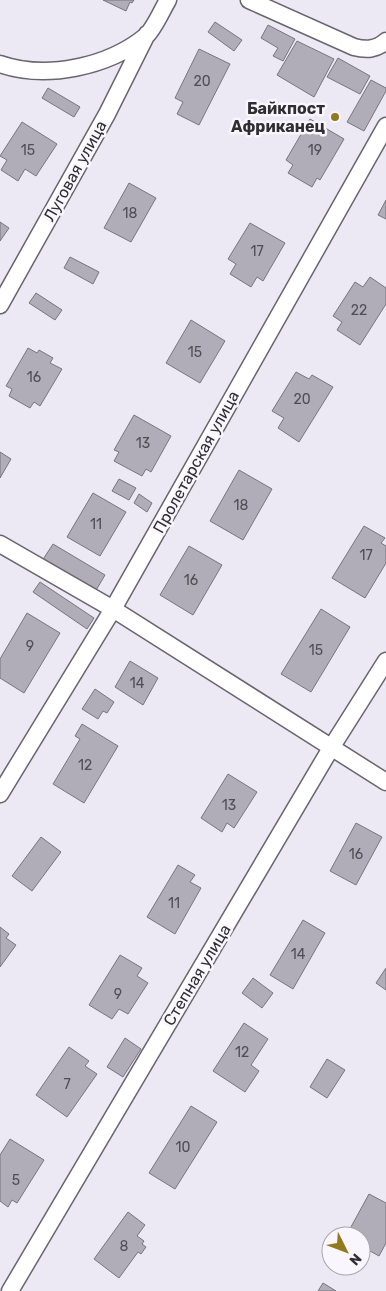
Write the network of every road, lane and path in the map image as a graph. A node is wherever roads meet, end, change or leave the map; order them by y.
1 (168, 0) edge
2 (249, 0) edge
3 (148, 34) junction
4 (386, 41) edge
5 (0, 64) edge
6 (386, 126) edge
7 (0, 305) edge
8 (0, 544) edge
9 (113, 608) junction
10 (386, 660) edge
11 (332, 748) junction
12 (386, 782) edge
13 (0, 794) edge
14 (10, 1291) edge

1 - 3 street, Луговая улица
2 - 4 street
3 - 5 street, Луговая улица
3 - 7 street, Луговая улица
6 - 9 street, Пролетарская улица
8 - 9 street
9 - 11 street
9 - 13 street, Пролетарская улица
10 - 11 street, Степная улица
11 - 12 street
11 - 14 street, Степная улица

